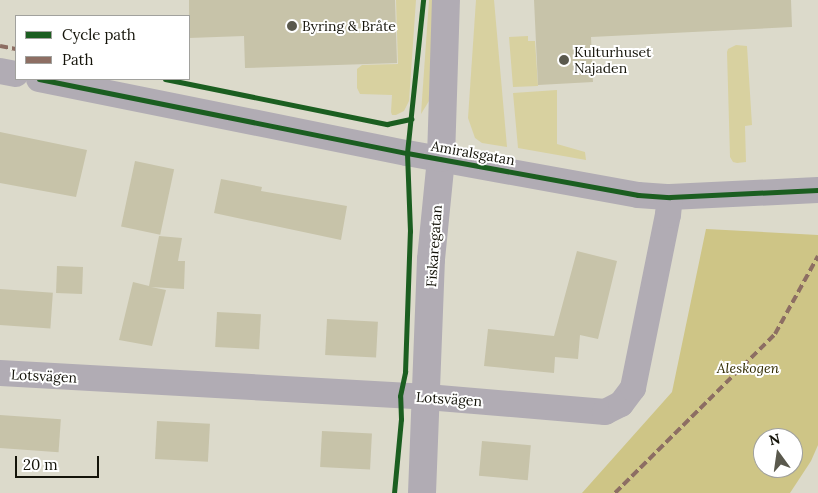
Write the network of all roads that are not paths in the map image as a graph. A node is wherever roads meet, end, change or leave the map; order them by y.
1 (446, 0) edge
2 (0, 70) edge
3 (15, 74) edge
4 (44, 80) edge
5 (441, 158) junction
6 (818, 190) edge
7 (670, 197) junction
8 (0, 373) edge
9 (427, 397) junction
10 (422, 493) edge

1 - 5 street, Fiskaregatan
2 - 3 street
4 - 5 street, Amiralsgatan
5 - 7 street, Amiralsgatan
5 - 9 street, Fiskaregatan
6 - 7 street, Amiralsgatan
7 - 9 street, Lotsvägen
8 - 9 street, Lotsvägen
9 - 10 street, Fiskaregatan

